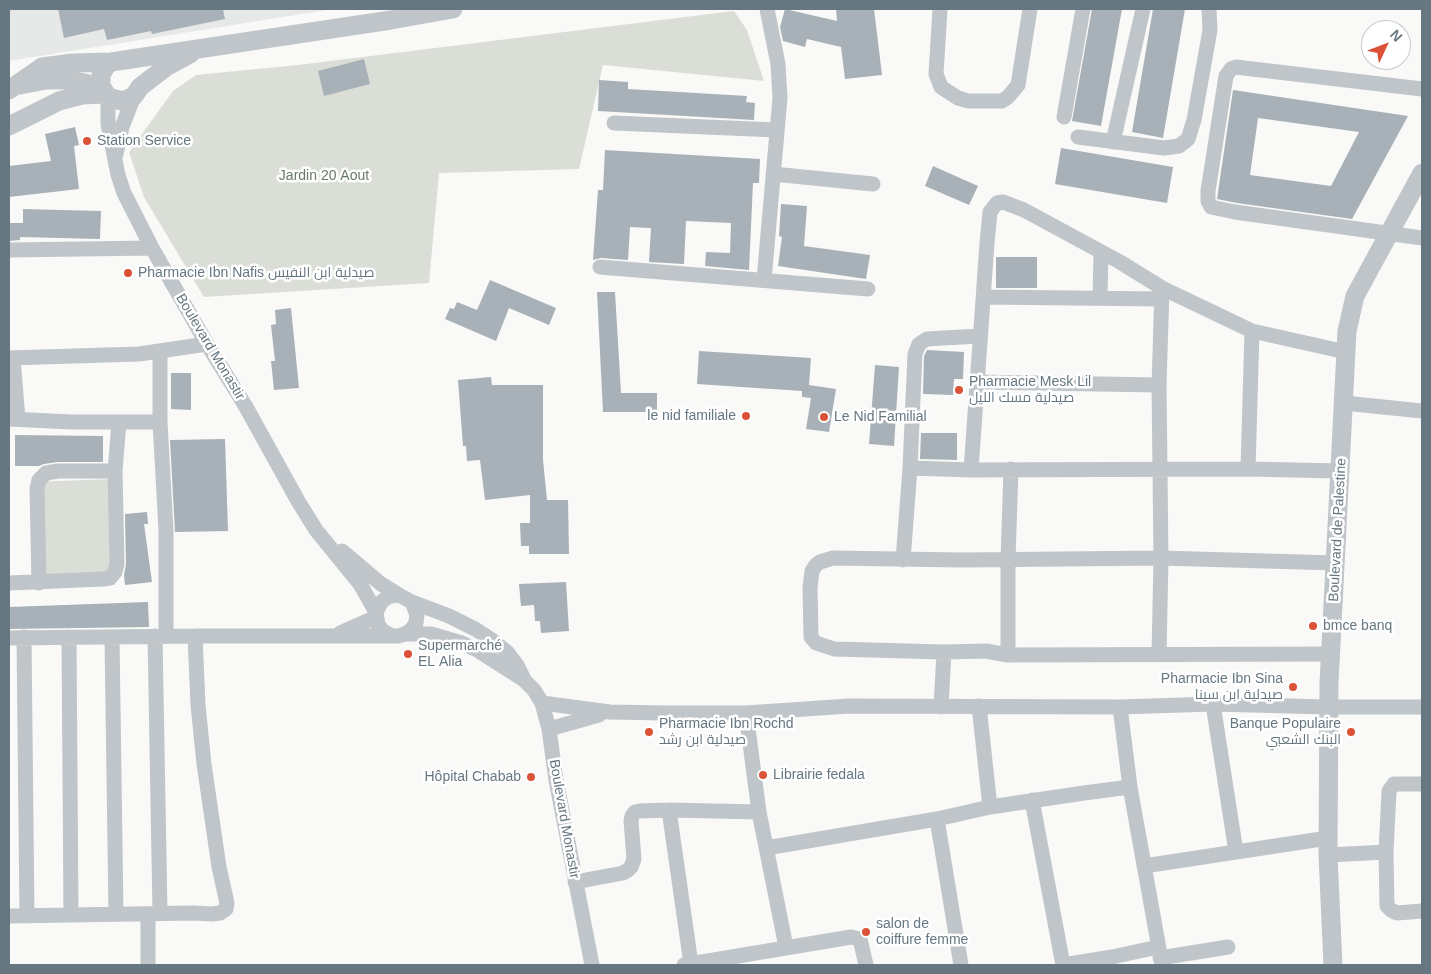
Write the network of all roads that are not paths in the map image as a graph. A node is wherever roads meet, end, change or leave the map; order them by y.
1 (454, 9) edge
2 (767, 9) edge
3 (940, 9) edge
4 (1030, 9) edge
5 (1083, 9) edge
6 (1143, 9) edge
7 (1209, 9) edge
8 (202, 49) junction
9 (117, 61) junction
10 (10, 84) edge
11 (1422, 89) edge
12 (137, 91) junction
13 (106, 94) junction
14 (1064, 117) dead end
15 (614, 123) dead end
16 (9, 126) edge
17 (776, 130) junction
18 (1078, 138) dead end
19 (1113, 142) junction
20 (114, 160) junction
21 (1422, 173) edge
22 (773, 174) junction
23 (873, 184) dead end
24 (1390, 234) junction
25 (1422, 238) edge
26 (152, 248) junction
27 (9, 250) edge
28 (1100, 253) junction
29 (600, 267) dead end
30 (764, 280) junction
31 (868, 289) dead end
32 (1162, 293) junction
33 (983, 297) junction
34 (1100, 297) junction
35 (1252, 331) junction
36 (979, 336) junction
37 (207, 344) junction
38 (160, 352) junction
39 (1346, 352) junction
40 (11, 358) edge
41 (977, 382) junction
42 (1159, 385) junction
43 (1344, 403) junction
44 (1422, 411) edge
45 (13, 419) edge
46 (118, 422) junction
47 (160, 422) junction
48 (910, 468) junction
49 (1161, 469) junction
50 (1248, 469) junction
51 (970, 470) junction
52 (1011, 470) junction
53 (115, 471) junction
54 (1340, 471) junction
55 (316, 530) junction
56 (1161, 558) junction
57 (903, 560) junction
58 (1008, 560) junction
59 (1336, 563) junction
60 (39, 582) junction
61 (9, 583) edge
62 (406, 598) junction
63 (376, 614) junction
64 (406, 634) junction
65 (390, 635) junction
66 (161, 636) junction
67 (195, 636) junction
68 (334, 636) junction
69 (69, 637) junction
70 (112, 637) junction
71 (16, 638) edge
72 (944, 652) junction
73 (1332, 654) junction
74 (1008, 655) junction
75 (1159, 655) junction
76 (524, 680) junction
77 (542, 703) junction
78 (1213, 704) junction
79 (979, 706) junction
80 (942, 707) junction
81 (1120, 707) junction
82 (1329, 708) junction
83 (1422, 708) edge
84 (610, 712) junction
85 (746, 713) junction
86 (549, 729) junction
87 (1422, 784) edge
88 (1130, 788) junction
89 (1032, 800) junction
90 (990, 807) junction
91 (669, 810) junction
92 (759, 812) junction
93 (937, 819) junction
94 (1328, 846) junction
95 (766, 848) junction
96 (1236, 852) junction
97 (1386, 852) junction
98 (1144, 866) junction
99 (575, 882) junction
100 (1422, 911) edge
101 (116, 914) junction
102 (154, 914) junction
103 (71, 915) junction
104 (9, 916) edge
105 (27, 916) junction
106 (1228, 947) dead end
107 (786, 948) junction
108 (1160, 957) edge
109 (148, 965) edge
110 (592, 965) edge
111 (687, 965) edge
112 (866, 965) edge
113 (961, 965) edge
114 (1063, 965) edge
115 (1333, 965) edge

1 - 8 street
2 - 17 street
3 - 4 street
5 - 14 street
6 - 19 street
7 - 19 street
8 - 9 street
8 - 12 street
9 - 10 street
9 - 12 street
9 - 13 street
10 - 13 street
11 - 24 street
12 - 13 street
12 - 20 street
13 - 16 street
13 - 20 street, Boulevard Monastir
15 - 17 street
17 - 22 street
18 - 19 street
20 - 26 street, Boulevard Monastir
21 - 24 street, Boulevard de Palestine
22 - 23 street
22 - 30 street
24 - 25 street
24 - 39 street, Boulevard de Palestine
26 - 27 street
26 - 37 street, Boulevard Monastir
28 - 32 street
28 - 33 street
28 - 34 street
29 - 30 street
30 - 31 street
32 - 34 street
32 - 35 street
32 - 42 street
33 - 34 street
33 - 36 street
35 - 39 street
35 - 50 street
36 - 41 street
36 - 48 street
37 - 38 street
37 - 55 street, Boulevard Monastir
38 - 40 street
38 - 47 street
39 - 43 street, Boulevard de Palestine
40 - 45 street
41 - 42 street
41 - 51 street
42 - 49 street
43 - 44 street
43 - 54 street, Boulevard de Palestine
45 - 46 street
46 - 47 street
46 - 53 street
47 - 66 street
48 - 51 street
48 - 57 street
49 - 50 street
49 - 52 street
49 - 56 street
50 - 54 street
51 - 52 street
52 - 58 street
53 - 60 street
53 - 60 street
54 - 59 street, Boulevard de Palestine
55 - 62 street, Boulevard Monastir
55 - 63 street, Boulevard Monastir
56 - 58 street
56 - 59 street
56 - 75 street
57 - 58 street
57 - 72 street
58 - 74 street
59 - 73 street, Boulevard de Palestine
60 - 61 street
62 - 63 street
62 - 64 street
62 - 76 street, Boulevard Monastir
63 - 65 street
63 - 68 street
64 - 65 street
64 - 76 street, Boulevard Monastir
65 - 68 street
66 - 67 street
66 - 70 street
66 - 102 street
67 - 68 street
67 - 102 street
69 - 70 street
69 - 71 street
69 - 103 street
70 - 101 street
71 - 105 street
72 - 74 street
72 - 80 street
73 - 75 street
73 - 82 street, Boulevard de Palestine
74 - 75 street
76 - 77 street, Boulevard Monastir
77 - 84 street
77 - 86 street, Boulevard Monastir
78 - 81 street
78 - 82 street
78 - 96 street
79 - 80 street
79 - 81 street
79 - 90 street
80 - 85 street
81 - 88 street
82 - 83 street
82 - 94 street, Boulevard de Palestine
84 - 85 street
84 - 86 street
85 - 92 street
86 - 99 street, Boulevard Monastir
87 - 97 street
88 - 89 street
88 - 98 street
89 - 90 street
89 - 114 street
90 - 93 street
91 - 92 street
91 - 99 street
91 - 111 street
92 - 95 street
93 - 95 street
93 - 113 street
94 - 96 street
94 - 97 street
94 - 115 street, Boulevard de Palestine
95 - 107 street
96 - 98 street
97 - 100 street
98 - 108 street
99 - 110 street, Boulevard Monastir
101 - 102 street
101 - 103 street
102 - 109 street
103 - 105 street
104 - 105 street
106 - 108 street
107 - 111 street
107 - 112 street
108 - 114 street

